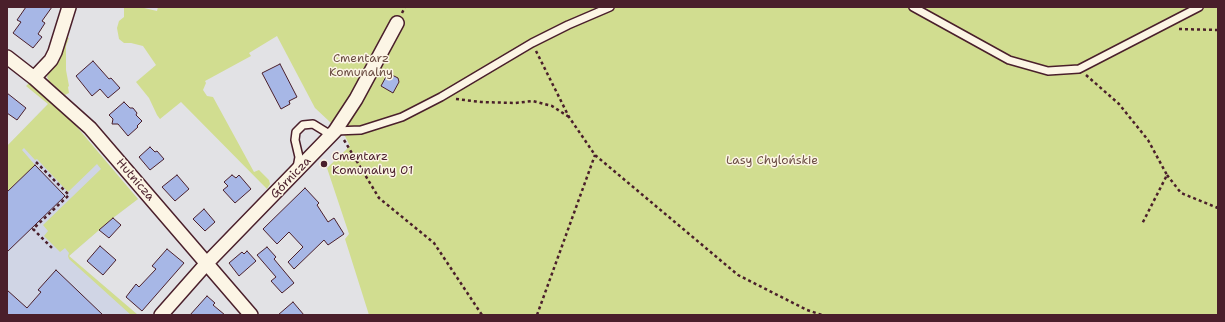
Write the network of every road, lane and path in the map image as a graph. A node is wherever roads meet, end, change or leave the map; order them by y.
1 (69, 7) edge
2 (610, 7) edge
3 (913, 7) edge
4 (1199, 7) edge
5 (397, 23) dead end
6 (1158, 28) junction
7 (1218, 30) edge
8 (532, 43) junction
9 (7, 57) edge
10 (1079, 69) junction
11 (34, 78) junction
12 (441, 97) junction
13 (569, 117) junction
14 (334, 134) junction
15 (594, 154) junction
16 (36, 162) dead end
17 (297, 171) junction
18 (1167, 175) junction
19 (1218, 208) edge
20 (1142, 224) dead end
21 (52, 248) dead end
22 (206, 264) junction
23 (161, 315) edge
24 (251, 315) edge
25 (482, 315) edge
26 (537, 315) edge
27 (822, 315) edge

1 - 11 street
2 - 8 lane
3 - 10 lane
4 - 6 lane
5 - 14 street, Górnicza
6 - 7 path
6 - 10 lane
8 - 12 lane
8 - 13 path
9 - 11 street, Hutnicza
10 - 18 path
11 - 22 street, Hutnicza
12 - 13 path
12 - 14 lane
13 - 15 path
14 - 17 street, Górnicza
14 - 17 lane
14 - 25 path
15 - 26 path
15 - 27 path
16 - 21 path
17 - 22 street, Górnicza
18 - 19 path
18 - 20 path
22 - 23 street, Górnicza
22 - 24 street, Hutnicza

